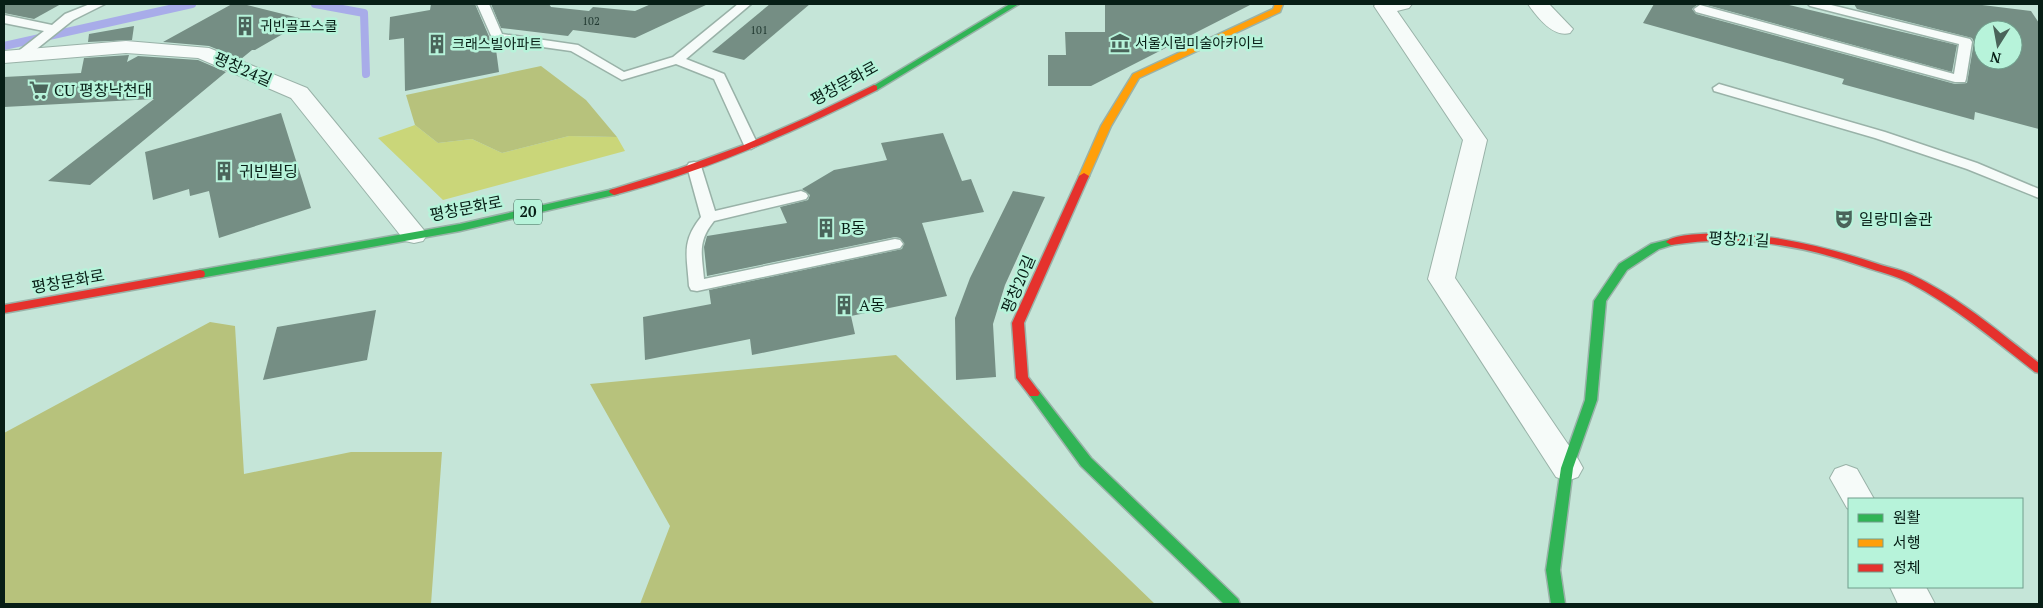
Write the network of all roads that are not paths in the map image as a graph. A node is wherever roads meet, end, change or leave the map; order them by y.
1 (99, 4) edge
2 (483, 4) edge
3 (746, 4) edge
4 (1015, 4) edge
5 (1279, 4) edge
6 (1538, 4) edge
7 (1814, 4) edge
8 (1389, 5) edge
9 (1700, 9) dead end
10 (4, 19) edge
11 (54, 29) junction
12 (1563, 29) dead end
13 (12, 56) edge
14 (677, 60) junction
15 (1719, 88) dead end
16 (751, 145) junction
17 (694, 166) junction
18 (2039, 194) edge
19 (800, 196) dead end
20 (709, 217) junction
21 (414, 235) junction
22 (895, 244) dead end
23 (4, 309) edge
24 (2039, 369) edge
25 (1567, 468) junction
26 (1908, 588) edge
27 (1233, 604) edge
28 (1558, 604) edge
29 (1917, 604) edge

1 - 11 lane
2 - 14 lane
3 - 14 lane
4 - 16 street, 평창문화로 / 20
5 - 27 street, 평창20길
6 - 12 street
7 - 9 lane
8 - 25 street
10 - 11 lane
11 - 13 lane
13 - 21 street, 평창24길
14 - 16 lane
15 - 18 lane
16 - 17 street, 평창문화로 / 20
17 - 20 lane
17 - 21 street, 평창문화로 / 20
19 - 20 lane
20 - 22 lane
21 - 23 street, 평창문화로 / 20
24 - 25 street, 평창21길
25 - 28 street, 평창21길
26 - 29 street

